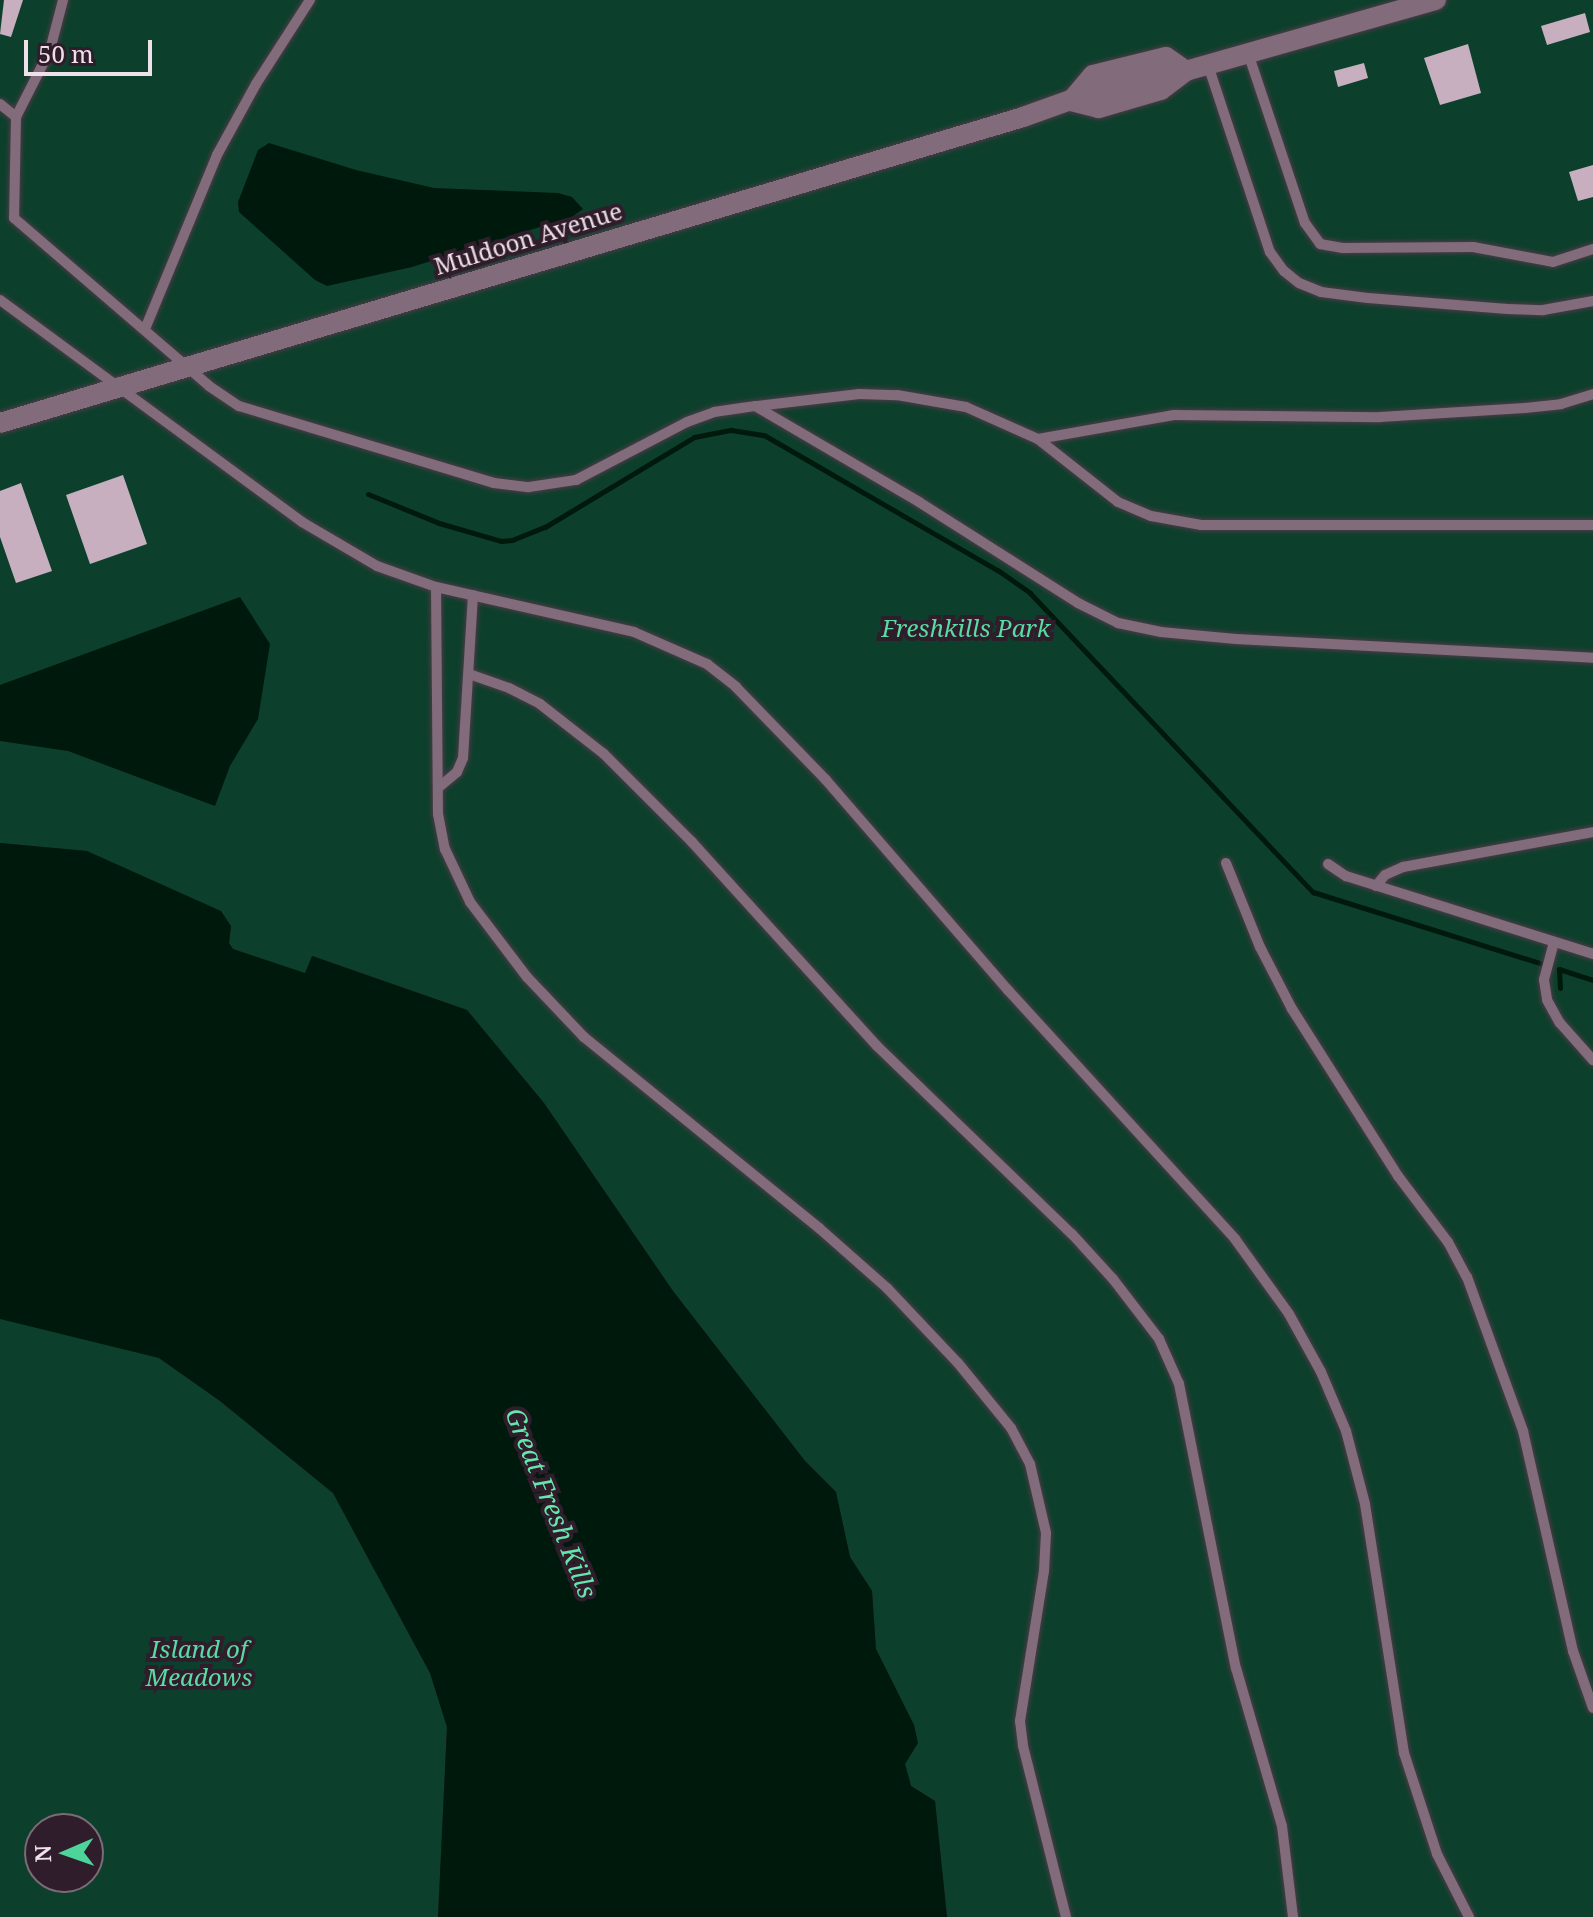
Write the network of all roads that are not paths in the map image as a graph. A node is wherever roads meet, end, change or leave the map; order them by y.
1 (73, 0) edge
2 (310, 0) edge
3 (1436, 0) edge
4 (63, 4) edge
5 (1248, 53) junction
6 (1208, 65) junction
7 (0, 104) edge
8 (16, 117) junction
9 (1593, 249) edge
10 (0, 300) edge
11 (1593, 301) edge
12 (145, 329) junction
13 (189, 367) junction
14 (122, 387) junction
15 (1593, 394) edge
16 (755, 406) junction
17 (2, 421) edge
18 (1038, 439) junction
19 (1593, 525) edge
20 (436, 587) junction
21 (473, 595) junction
22 (1593, 658) edge
23 (469, 674) junction
24 (438, 788) junction
25 (1593, 832) edge
26 (1226, 863) dead end
27 (1328, 864) dead end
28 (1376, 886) junction
29 (1554, 942) junction
30 (1593, 954) edge
31 (1593, 1060) edge
32 (1593, 1708) edge
33 (1066, 1917) edge
34 (1293, 1917) edge
35 (1469, 1917) edge

1 - 4 lane
2 - 12 lane
3 - 5 street, Muldoon Avenue
4 - 8 lane
5 - 6 street, Muldoon Avenue
5 - 9 lane
6 - 11 lane
6 - 13 street, Muldoon Avenue
7 - 8 lane
8 - 12 lane
10 - 14 lane
12 - 13 lane
13 - 14 street, Muldoon Avenue
13 - 16 lane
14 - 17 street, Muldoon Avenue
14 - 20 lane
15 - 18 lane
16 - 18 lane
16 - 22 lane
18 - 19 lane
20 - 21 lane
20 - 24 lane
21 - 23 lane
21 - 35 lane
23 - 24 lane
23 - 34 lane
24 - 33 lane
25 - 28 lane
26 - 32 lane
27 - 28 lane
28 - 29 lane
29 - 30 lane
29 - 31 lane

